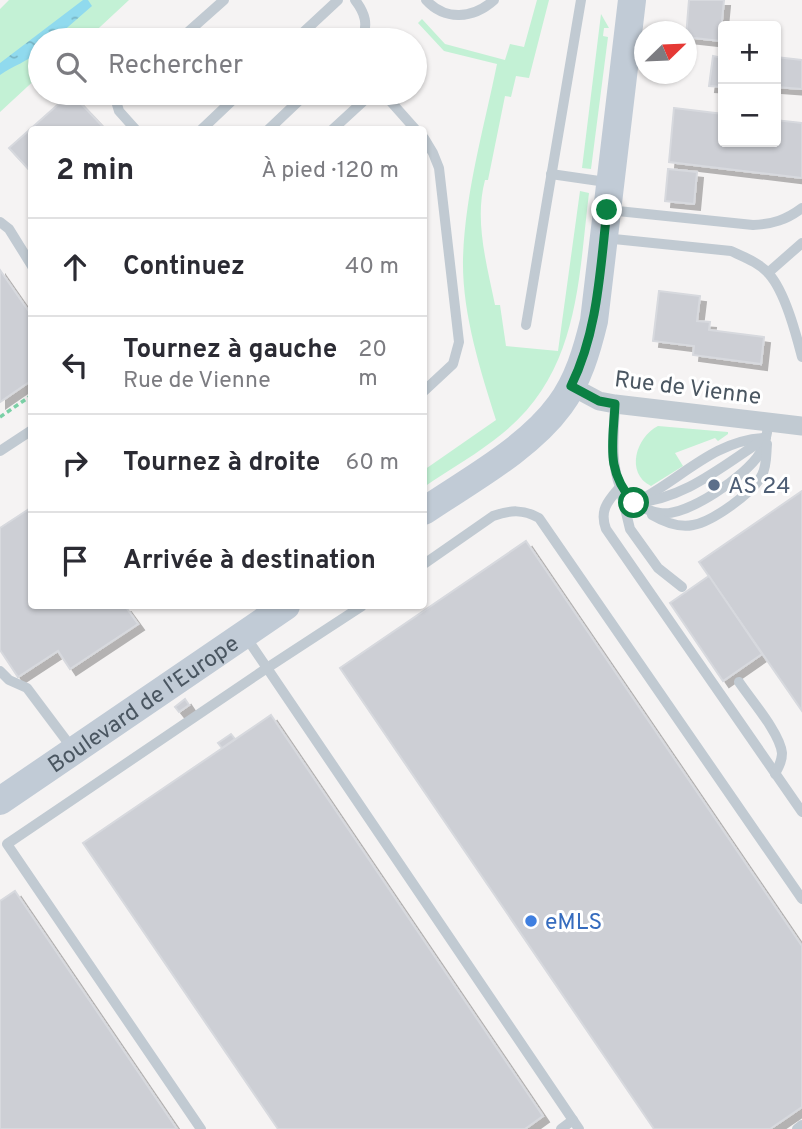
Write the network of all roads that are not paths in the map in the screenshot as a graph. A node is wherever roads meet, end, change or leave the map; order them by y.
1 (223, 0) edge
2 (338, 0) edge
3 (355, 0) edge
4 (426, 0) edge
5 (494, 0) edge
6 (581, 0) edge
7 (632, 0) edge
8 (192, 28) edge
9 (308, 28) edge
10 (365, 28) edge
11 (117, 105) edge
12 (227, 105) edge
13 (294, 105) edge
14 (359, 105) edge
15 (394, 105) edge
16 (132, 126) edge
17 (205, 126) edge
18 (272, 126) edge
19 (336, 126) edge
20 (412, 126) edge
21 (427, 143) edge
22 (551, 174) junction
23 (609, 196) junction
24 (802, 208) edge
25 (0, 222) edge
26 (604, 238) junction
27 (802, 243) edge
28 (28, 260) edge
29 (769, 272) junction
30 (526, 324) dead end
31 (802, 358) edge
32 (571, 386) junction
33 (427, 388) edge
34 (615, 404) junction
35 (802, 426) edge
36 (768, 430) junction
37 (28, 433) edge
38 (0, 451) edge
39 (620, 487) junction
40 (634, 503) junction
41 (427, 509) edge
42 (427, 562) edge
43 (682, 587) dead end
44 (282, 609) edge
45 (357, 609) edge
46 (244, 634) junction
47 (267, 668) junction
48 (0, 671) edge
49 (739, 682) dead end
50 (73, 750) junction
51 (775, 774) junction
52 (2, 795) edge
53 (802, 812) edge
54 (4, 846) edge
55 (802, 899) edge
56 (576, 1125) edge
57 (802, 1125) edge
58 (201, 1129) edge
59 (561, 1129) edge
60 (797, 1129) edge

1 - 8 lane
2 - 9 lane
3 - 10 lane
4 - 5 lane
6 - 22 lane
7 - 23 street
11 - 16 lane
12 - 17 lane
13 - 18 lane
14 - 19 lane
15 - 20 lane
21 - 33 lane
22 - 23 lane
22 - 30 lane
23 - 24 lane
23 - 26 street
25 - 28 lane
26 - 29 lane
26 - 32 street
27 - 29 lane
29 - 31 lane
32 - 34 street, Rue de Vienne
32 - 41 street
34 - 36 street, Rue de Vienne
34 - 39 lane
35 - 36 street, Rue de Vienne
36 - 40 lane
36 - 40 lane
36 - 40 lane
36 - 40 lane
37 - 38 lane
39 - 40 lane
39 - 43 lane
39 - 51 lane
42 - 55 lane
44 - 46 street, Boulevard de l'Europe
45 - 47 lane
46 - 47 lane
46 - 50 street, Boulevard de l'Europe
47 - 54 lane
47 - 56 lane
48 - 50 lane
49 - 51 lane
50 - 52 street, Boulevard de l'Europe
51 - 53 lane
54 - 58 lane
56 - 59 lane
57 - 60 lane

